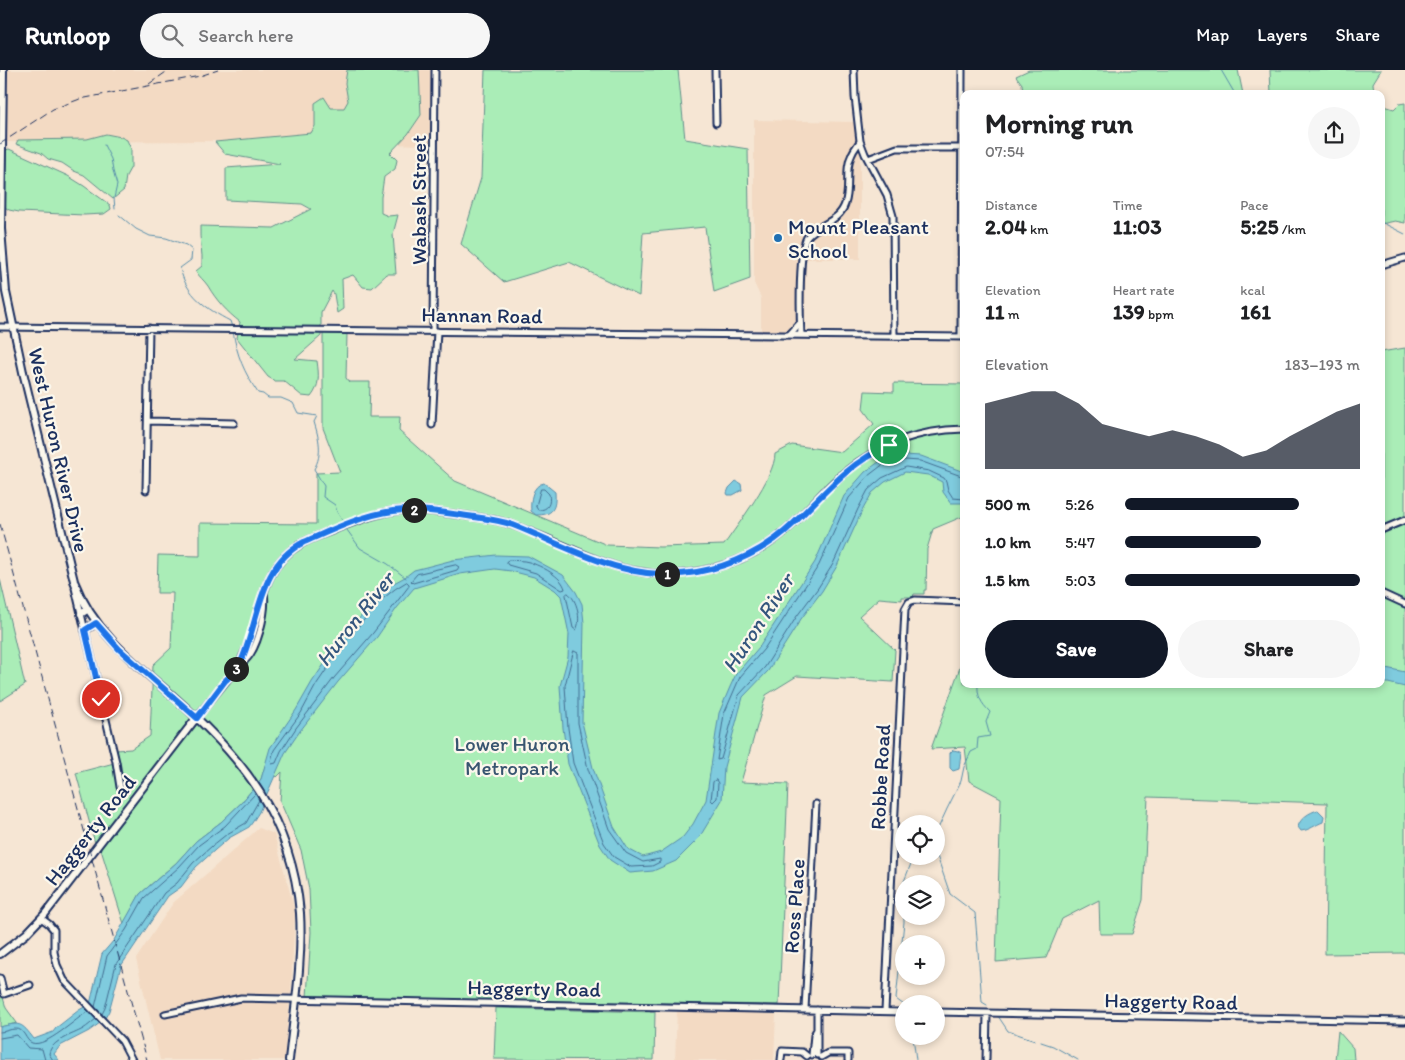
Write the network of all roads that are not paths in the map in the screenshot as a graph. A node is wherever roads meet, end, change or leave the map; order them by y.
1 (3, 70) edge
2 (435, 70) edge
3 (715, 70) edge
4 (854, 70) edge
5 (962, 70) edge
6 (962, 90) edge
7 (716, 123) dead end
8 (860, 141) junction
9 (960, 148) edge
10 (868, 159) junction
11 (1405, 258) edge
12 (1385, 264) edge
13 (800, 323) junction
14 (0, 327) edge
15 (12, 327) junction
16 (149, 328) junction
17 (435, 331) junction
18 (789, 335) junction
19 (801, 335) junction
20 (894, 336) junction
21 (960, 337) edge
22 (148, 421) junction
23 (234, 423) dead end
24 (432, 425) dead end
25 (960, 429) edge
26 (146, 490) dead end
27 (1405, 520) edge
28 (1385, 528) edge
29 (74, 581) junction
30 (1385, 595) edge
31 (960, 602) edge
32 (1405, 604) edge
33 (87, 610) junction
34 (80, 614) junction
35 (96, 623) junction
36 (85, 630) junction
37 (197, 718) junction
38 (120, 787) dead end
39 (816, 804) dead end
40 (41, 918) junction
41 (0, 954) edge
42 (0, 978) edge
43 (30, 985) dead end
44 (295, 999) junction
45 (805, 1009) junction
46 (817, 1010) junction
47 (885, 1011) junction
48 (895, 1012) edge
49 (945, 1012) edge
50 (165, 1014) dead end
51 (987, 1014) junction
52 (1405, 1021) edge
53 (814, 1057) edge
54 (132, 1060) edge
55 (289, 1060) edge
56 (781, 1060) edge
57 (848, 1060) edge
58 (986, 1060) edge

1 - 15 main road, West Huron River Drive
2 - 17 street, Wabash Street
3 - 7 street
4 - 8 street
5 - 6 street
8 - 10 street
8 - 13 street
9 - 10 street
10 - 20 street
11 - 12 street
13 - 18 street
13 - 19 street
14 - 15 street, Hannan Road
15 - 16 street, Hannan Road
15 - 29 main road, West Huron River Drive
16 - 17 street, Hannan Road
16 - 22 street
17 - 18 street, Hannan Road
17 - 24 street, Wabash Street
18 - 19 street, Hannan Road
19 - 20 street, Hannan Road
20 - 21 street, Hannan Road
22 - 23 street
22 - 26 street
25 - 37 street
27 - 28 street
29 - 33 main road, West Huron River Drive
29 - 34 street
30 - 32 street
31 - 47 street, Robbe Road
33 - 34 main road
33 - 35 main road, West Huron River Drive
34 - 36 street
35 - 36 main road
35 - 37 main road, West Huron River Drive
36 - 38 street
37 - 40 main road, Haggerty Road
37 - 44 main road, West Huron River Drive
39 - 45 street, Ross Place
40 - 41 main road, Haggerty Road
40 - 54 street
42 - 43 street
44 - 45 street, Haggerty Road
44 - 50 street, Haggerty Road
44 - 55 main road, West Huron River Drive
45 - 46 street, Haggerty Road
46 - 47 street, Haggerty Road
46 - 53 street
47 - 48 street, Haggerty Road
49 - 51 street, Haggerty Road
51 - 52 street, Haggerty Road
51 - 58 street
53 - 56 street
53 - 57 street

